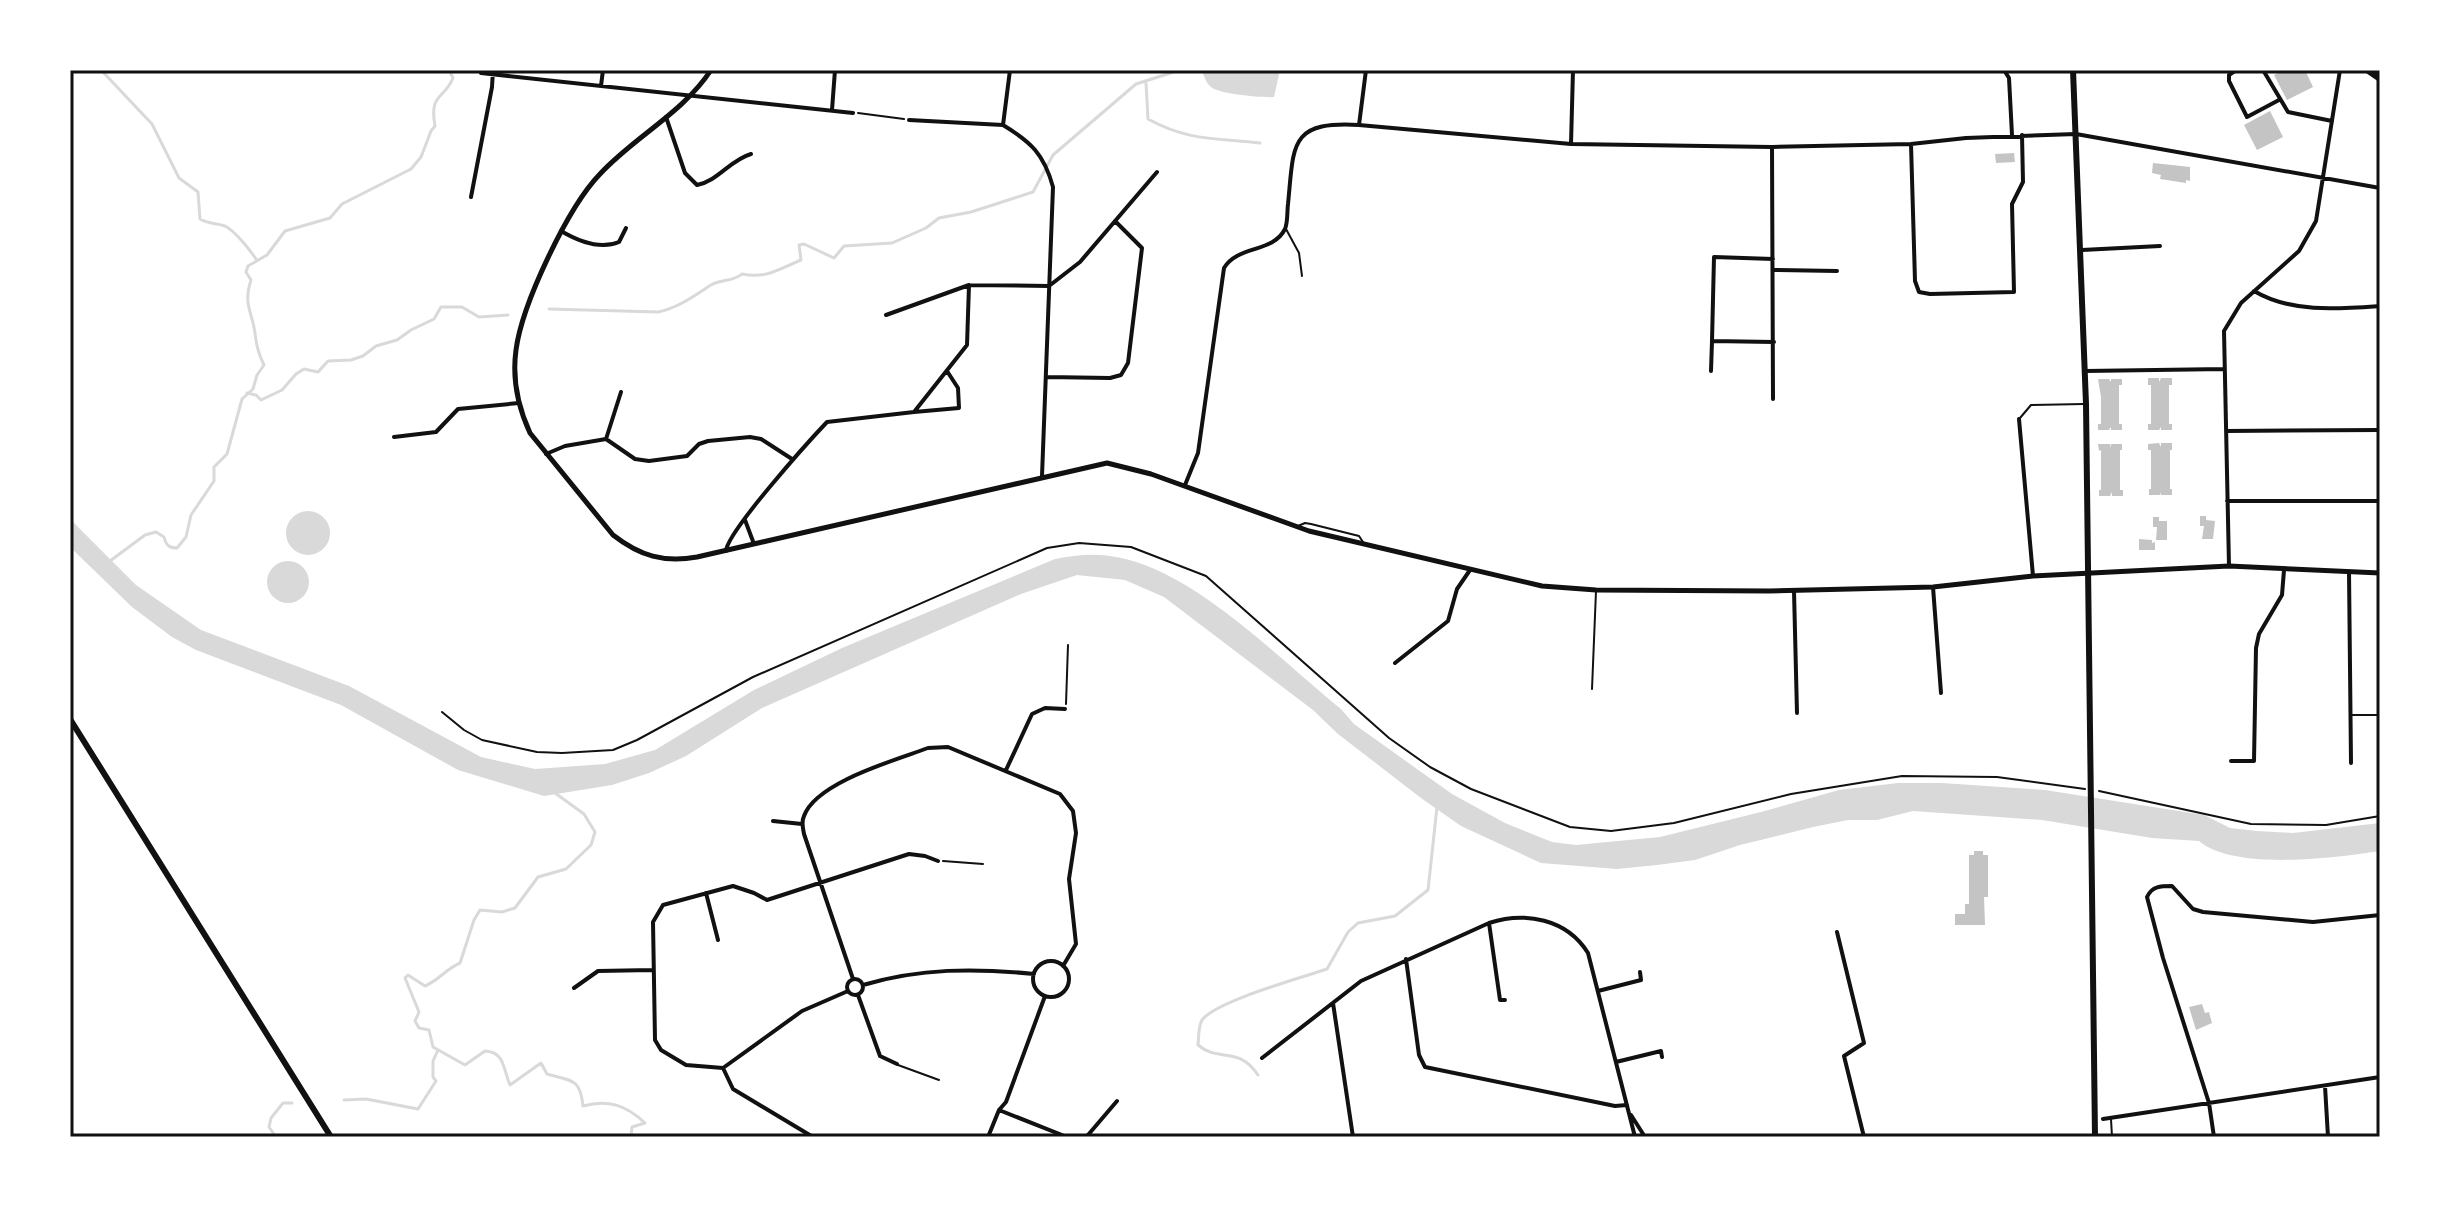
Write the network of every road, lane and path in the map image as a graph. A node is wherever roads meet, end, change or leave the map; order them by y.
1 (603, 70) edge
2 (711, 70) edge
3 (835, 70) edge
4 (1010, 70) edge
5 (1366, 70) edge
6 (1573, 70) edge
7 (2004, 70) edge
8 (2073, 70) edge
9 (2236, 70) edge
10 (2263, 70) edge
11 (2340, 70) edge
12 (2367, 70) edge
13 (493, 72) edge
14 (481, 73) dead end
15 (2380, 79) edge
16 (601, 86) junction
17 (691, 96) junction
18 (2279, 100) junction
19 (832, 110) junction
20 (853, 113) joint
21 (666, 117) junction
22 (909, 120) joint
23 (2332, 121) junction
24 (1003, 125) junction
25 (1359, 125) junction
26 (2076, 134) junction
27 (2012, 135) junction
28 (2022, 135) junction
29 (1571, 144) junction
30 (1911, 144) junction
31 (1772, 147) junction
32 (751, 154) dead end
33 (1157, 172) dead end
34 (2323, 176) junction
35 (2380, 188) edge
36 (471, 197) dead end
37 (1115, 221) junction
38 (626, 228) dead end
39 (1285, 228) junction
40 (561, 231) junction
41 (2160, 246) dead end
42 (2082, 250) junction
43 (1773, 259) junction
44 (1774, 270) junction
45 (1837, 271) dead end
46 (1302, 276) dead end
47 (969, 285) junction
48 (1049, 286) junction
49 (2254, 291) junction
50 (2380, 306) edge
51 (886, 315) dead end
52 (1712, 341) junction
53 (1774, 342) junction
54 (2225, 369) junction
55 (947, 371) junction
56 (1711, 371) dead end
57 (2085, 371) junction
58 (1047, 377) junction
59 (621, 392) dead end
60 (1773, 399) dead end
61 (519, 403) junction
62 (2086, 404) junction
63 (914, 412) junction
64 (2019, 419) joint
65 (2380, 430) edge
66 (2226, 431) junction
67 (394, 437) dead end
68 (606, 439) junction
69 (546, 454) junction
70 (792, 459) junction
71 (1042, 476) junction
72 (1185, 485) junction
73 (2227, 501) junction
74 (2380, 501) edge
75 (745, 519) junction
76 (754, 544) junction
77 (726, 551) junction
78 (2229, 566) junction
79 (1470, 570) junction
80 (2284, 570) junction
81 (2349, 572) junction
82 (2089, 573) junction
83 (2380, 573) edge
84 (2033, 576) junction
85 (1933, 587) junction
86 (1596, 590) junction
87 (1794, 591) junction
88 (1068, 645) dead end
89 (1395, 663) dead end
90 (1592, 689) dead end
91 (1941, 693) dead end
92 (1065, 709) joint
93 (442, 712) dead end
94 (1797, 713) dead end
95 (2350, 715) junction
96 (2380, 715) edge
97 (70, 719) edge
98 (2231, 761) dead end
99 (2351, 763) dead end
100 (1006, 770) junction
101 (2380, 816) edge
102 (773, 821) dead end
103 (802, 824) junction
104 (938, 861) joint
105 (983, 864) dead end
106 (820, 883) junction
107 (706, 893) junction
108 (2380, 915) edge
109 (1489, 923) junction
110 (1837, 932) dead end
111 (718, 940) dead end
112 (1406, 959) junction
113 (1063, 966) junction
114 (652, 970) junction
115 (1640, 972) dead end
116 (1034, 974) junction
117 (853, 979) junction
118 (863, 985) junction
119 (574, 988) dead end
120 (848, 991) junction
121 (1598, 991) junction
122 (858, 995) junction
123 (1045, 996) junction
124 (1505, 1000) dead end
125 (1333, 1003) junction
126 (1662, 1057) dead end
127 (1262, 1058) dead end
128 (1616, 1062) junction
129 (897, 1064) joint
130 (723, 1068) junction
131 (2380, 1077) edge
132 (939, 1080) dead end
133 (2325, 1086) junction
134 (1117, 1101) dead end
135 (2209, 1103) junction
136 (1627, 1108) junction
137 (999, 1110) junction
138 (2111, 1118) junction
139 (2103, 1119) dead end
140 (331, 1137) edge
141 (813, 1137) edge
142 (988, 1137) edge
143 (1067, 1137) edge
144 (1083, 1137) edge
145 (1353, 1137) edge
146 (1635, 1137) edge
147 (1645, 1137) edge
148 (1864, 1137) edge
149 (2095, 1137) edge
150 (2112, 1137) edge
151 (2214, 1137) edge
152 (2328, 1137) edge

1 - 16 street
2 - 17 street
3 - 19 street
4 - 24 street
5 - 25 street
6 - 29 street
7 - 27 street
8 - 26 main road
9 - 18 street
10 - 18 street
11 - 23 street
12 - 15 main road
13 - 14 street
13 - 16 street
13 - 36 street
16 - 17 street
17 - 19 street
17 - 21 street
18 - 23 street
19 - 20 street
20 - 22 path
21 - 32 street
21 - 40 street
22 - 24 street
23 - 34 street
24 - 48 street
25 - 29 street
25 - 39 street
26 - 28 street
26 - 34 street
26 - 42 main road
27 - 28 street
27 - 30 street
28 - 30 street
29 - 31 street
30 - 31 street
31 - 43 street
33 - 37 street
34 - 35 street
34 - 49 street
37 - 48 street
37 - 58 street
38 - 40 street
39 - 46 lane
39 - 72 street
40 - 61 street
41 - 42 street
42 - 57 main road
43 - 44 street
43 - 52 street
44 - 45 street
44 - 53 street
47 - 48 street
47 - 51 street
47 - 55 street
48 - 58 street
49 - 50 street
49 - 54 street
52 - 53 street
52 - 56 street
53 - 60 street
54 - 57 street
54 - 66 street
55 - 63 street
55 - 63 street
57 - 62 main road
58 - 71 street
59 - 68 street
61 - 67 street
61 - 69 street
62 - 64 lane
62 - 82 main road
63 - 70 street
64 - 84 street
65 - 66 street
66 - 73 street
68 - 69 street
68 - 70 street
69 - 77 street
70 - 75 street
71 - 72 street
71 - 76 street
72 - 79 street
73 - 74 street
73 - 78 street
75 - 76 street
75 - 77 street
76 - 77 street
78 - 80 street
78 - 82 street
79 - 86 street
79 - 89 street
80 - 81 street
80 - 98 street
81 - 83 street
81 - 95 street
82 - 84 street
82 - 149 main road
84 - 85 street
85 - 87 street
85 - 91 street
86 - 87 street
86 - 90 lane
87 - 94 street
88 - 92 path
92 - 100 street
93 - 101 path
95 - 96 lane
95 - 99 street
97 - 140 main road
100 - 103 street
100 - 113 street
102 - 103 street
103 - 106 street
104 - 105 path
104 - 106 street
106 - 107 street
106 - 117 street
107 - 111 street
107 - 114 street
108 - 135 street
109 - 112 street
109 - 121 street
109 - 124 street
110 - 148 street
112 - 125 street
112 - 136 street
113 - 116 street
113 - 123 street
114 - 119 street
114 - 130 street
115 - 121 street
116 - 118 street
116 - 123 street
117 - 118 street
117 - 120 street
118 - 122 street
120 - 122 street
120 - 130 street
121 - 128 street
122 - 129 street
123 - 137 street
125 - 127 street
125 - 145 street
126 - 128 street
128 - 136 street
129 - 132 lane
130 - 141 street
131 - 133 street
133 - 135 street
133 - 152 street
134 - 144 street
135 - 138 street
135 - 151 street
136 - 146 street
136 - 147 street
137 - 142 street
137 - 143 street
138 - 139 street
138 - 150 lane

